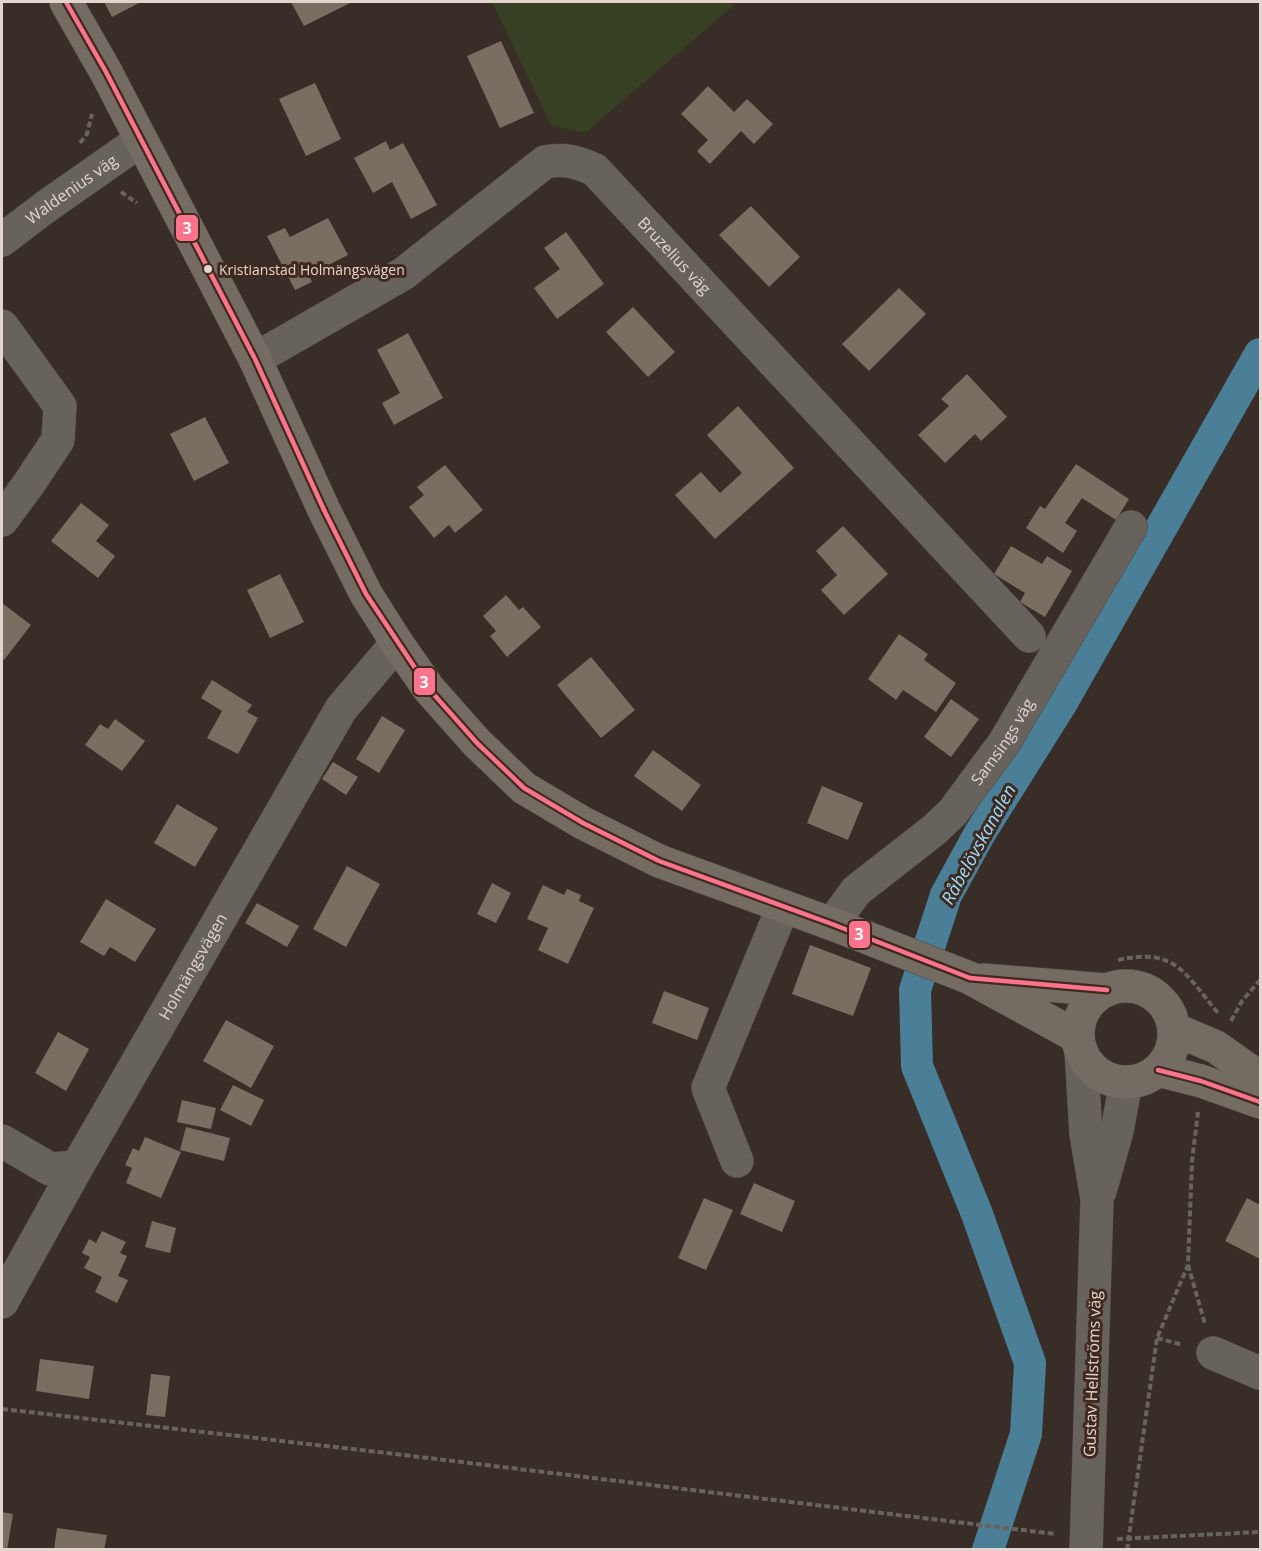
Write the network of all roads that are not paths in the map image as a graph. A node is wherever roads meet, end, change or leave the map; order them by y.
1 (66, 2) edge
2 (141, 140) junction
3 (2, 240) edge
4 (2, 326) edge
5 (255, 359) junction
6 (2, 520) edge
7 (1131, 527) dead end
8 (1029, 636) dead end
9 (397, 643) junction
10 (783, 907) junction
11 (832, 924) junction
12 (958, 974) junction
13 (1107, 990) junction
14 (1174, 1029) junction
15 (1079, 1044) junction
16 (1158, 1071) junction
17 (1260, 1078) edge
18 (1126, 1082) junction
19 (1260, 1102) edge
20 (2, 1141) edge
21 (737, 1161) dead end
22 (77, 1167) junction
23 (1097, 1199) junction
24 (2, 1302) edge
25 (1213, 1353) road end
26 (1260, 1372) edge
27 (1086, 1550) edge

1 - 2 main road
2 - 3 street, Waldenius väg
2 - 5 main road
4 - 6 street
5 - 8 street, Bruzelius väg
5 - 9 main road
7 - 11 street, Samsings väg
9 - 10 main road
9 - 22 street, Holmängsvägen
10 - 11 main road
10 - 21 street
11 - 12 main road
12 - 13 main road
12 - 15 main road
13 - 14 main road
13 - 15 main road
14 - 16 main road
14 - 17 main road
15 - 18 main road
15 - 23 street, Gustav Hellströms väg
16 - 18 main road
16 - 19 main road
18 - 23 street, Gustav Hellströms väg
20 - 22 street
22 - 24 street, Holmängsvägen
23 - 27 street, Gustav Hellströms väg
25 - 26 street

